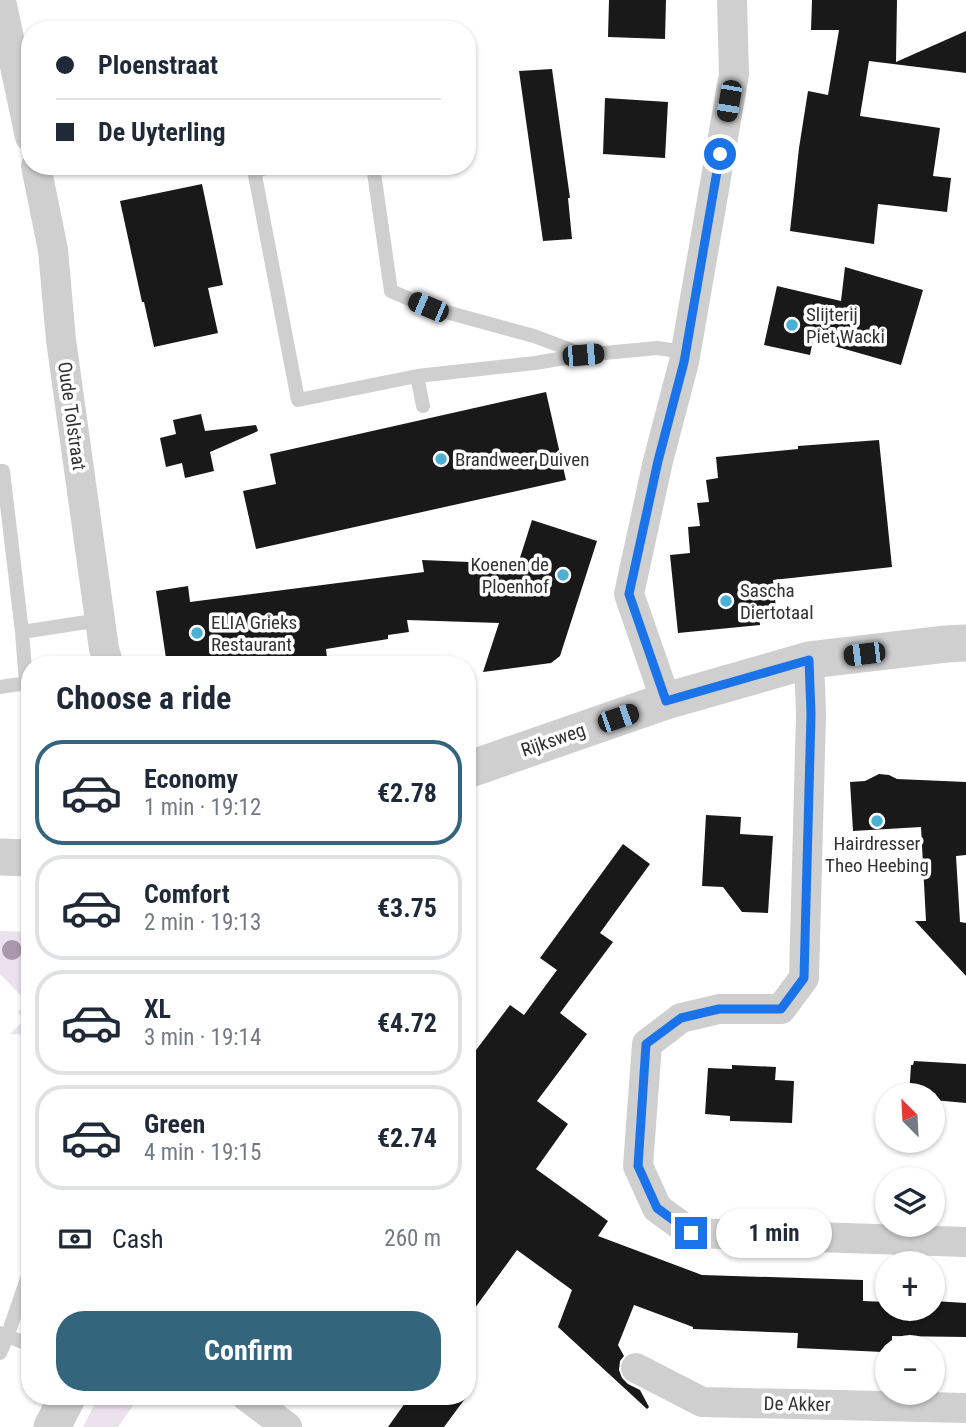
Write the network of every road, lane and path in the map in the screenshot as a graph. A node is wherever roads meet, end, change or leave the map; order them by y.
1 (732, 0) edge
2 (2, 5) dead end
3 (21, 95) edge
4 (38, 175) edge
5 (255, 175) edge
6 (374, 175) edge
7 (685, 352) junction
8 (583, 355) junction
9 (417, 376) junction
10 (423, 406) dead end
11 (0, 471) edge
12 (100, 620) junction
13 (22, 632) junction
14 (966, 643) edge
15 (24, 656) edge
16 (106, 656) edge
17 (809, 660) junction
18 (21, 684) edge
19 (0, 687) edge
20 (666, 701) junction
21 (476, 767) edge
22 (0, 857) edge
23 (21, 858) edge
24 (966, 1242) edge
25 (21, 1292) edge
26 (4, 1335) edge
27 (21, 1342) edge
28 (0, 1353) edge
29 (636, 1368) dead end
30 (63, 1405) edge
31 (259, 1405) edge
32 (966, 1408) edge
33 (52, 1427) edge
34 (287, 1427) edge

1 - 7 street
2 - 3 street
4 - 12 street, Oude Tolstraat
5 - 9 lane
6 - 8 lane
7 - 8 lane
7 - 20 street
8 - 9 lane
9 - 10 lane
11 - 13 lane
12 - 13 lane
12 - 16 street, Oude Tolstraat
13 - 15 lane
14 - 17 street, Rijksweg
17 - 20 street, Rijksweg
17 - 24 street
18 - 19 lane
20 - 21 street, Rijksweg
22 - 23 street
25 - 26 lane
26 - 27 lane
26 - 28 lane
29 - 32 street, De Akker
30 - 33 street
31 - 34 street

